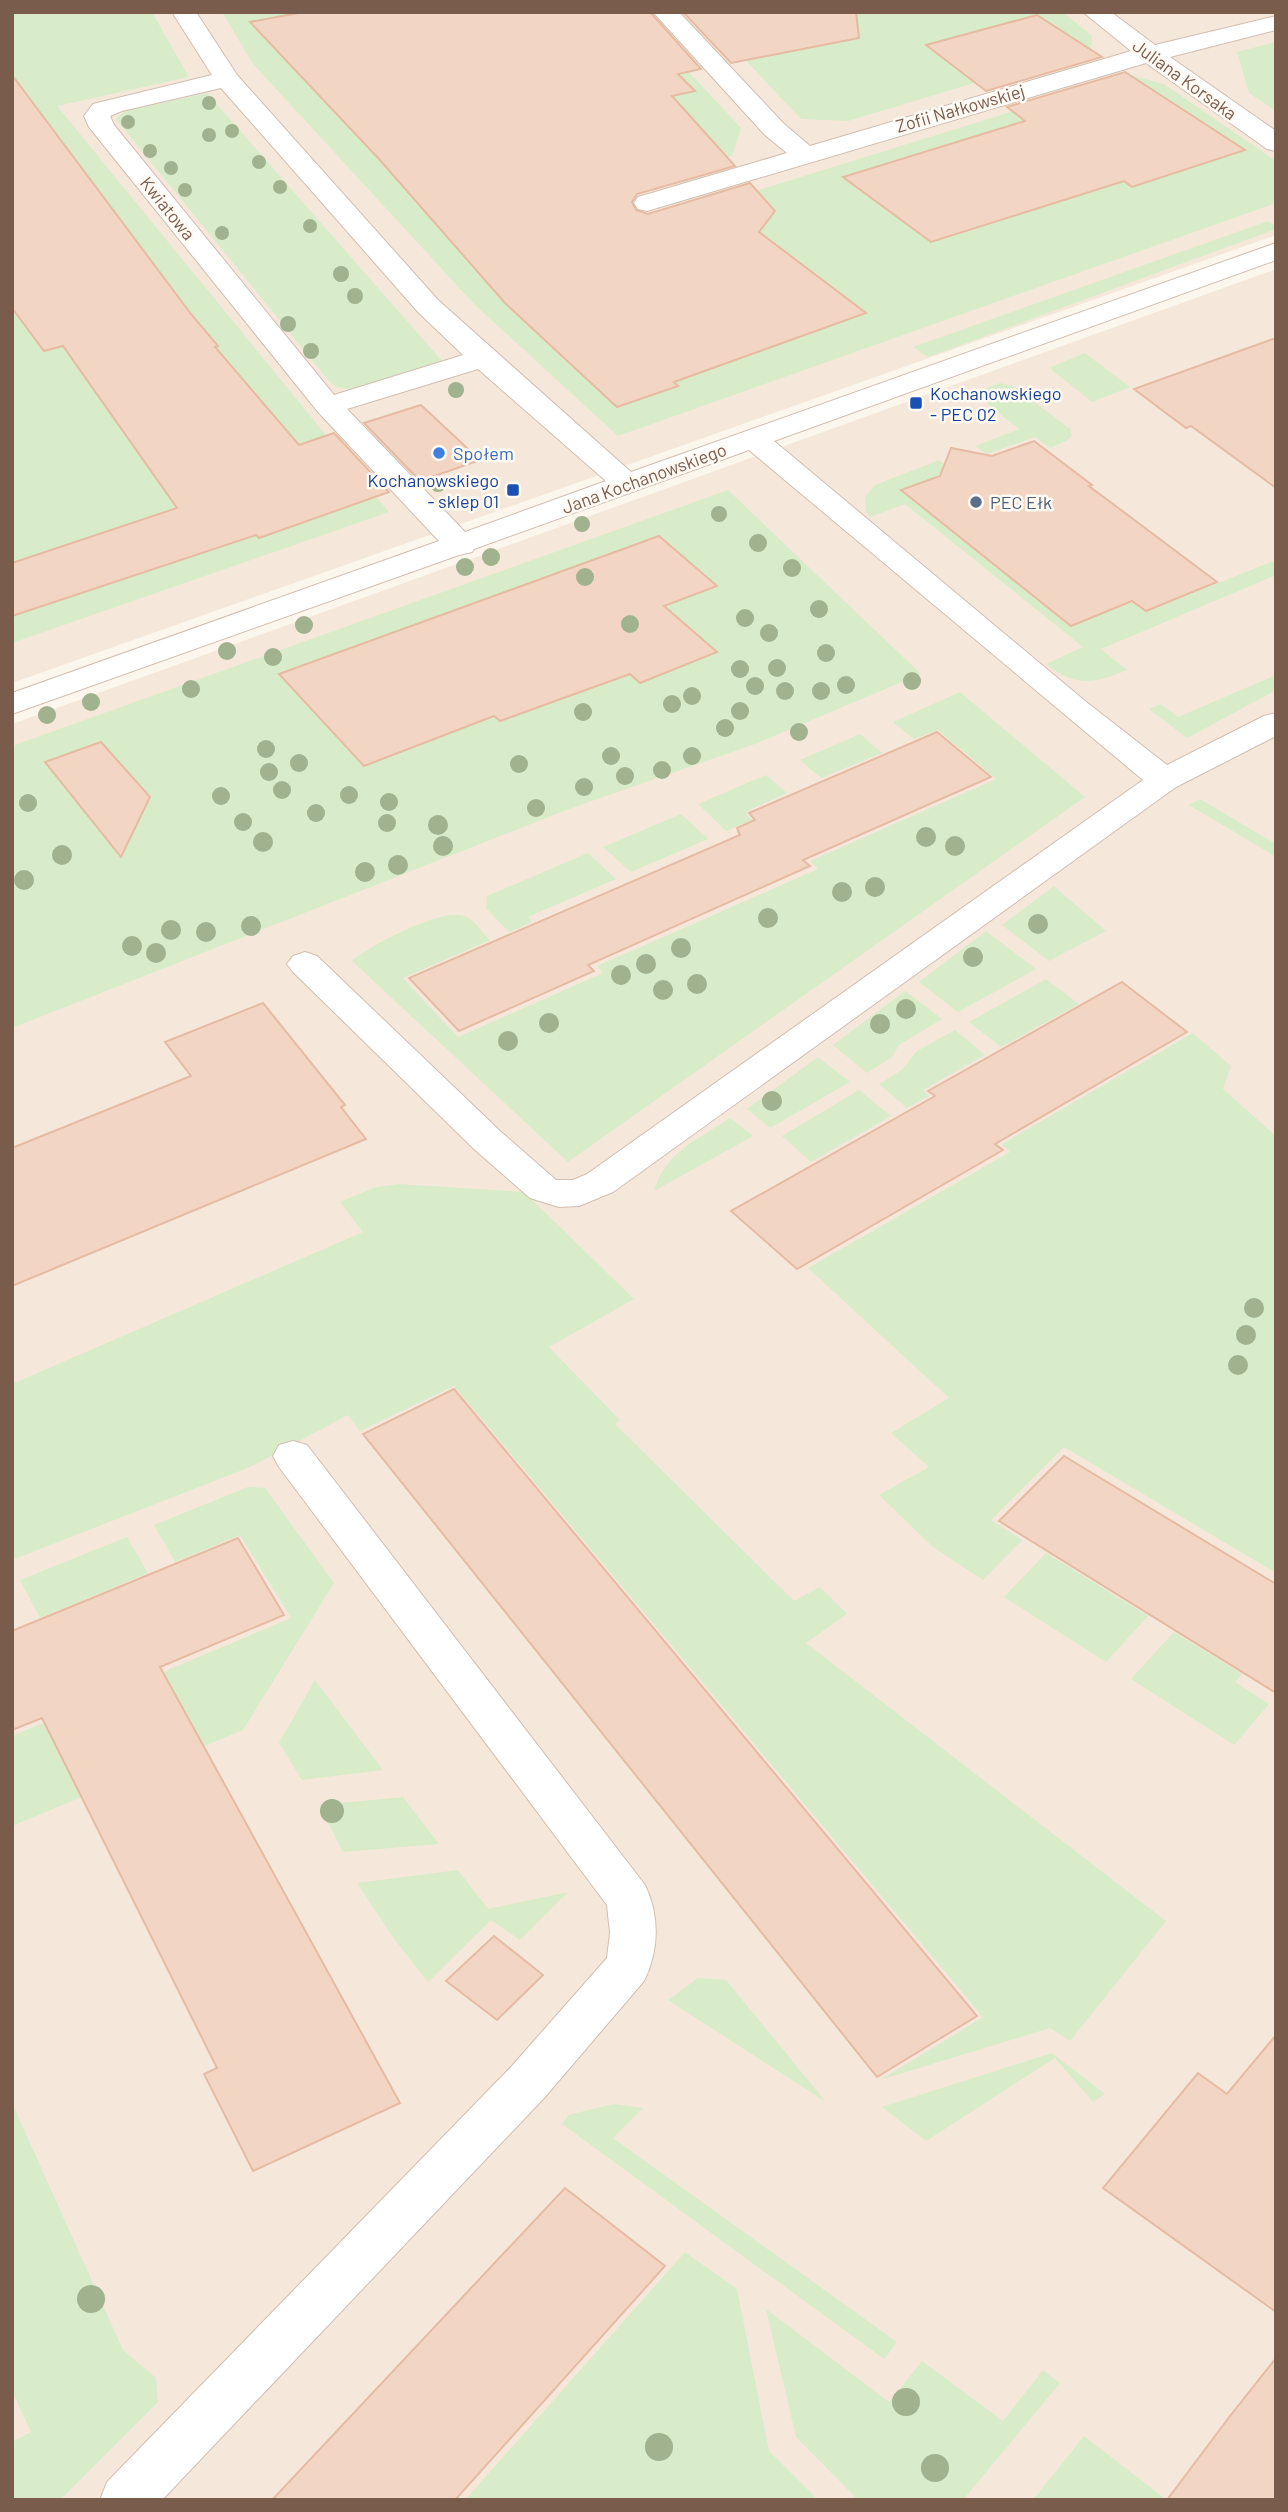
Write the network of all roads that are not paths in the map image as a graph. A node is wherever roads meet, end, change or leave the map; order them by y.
1 (184, 12) edge
2 (665, 12) edge
3 (1095, 12) edge
4 (1276, 23) edge
5 (1150, 54) junction
6 (227, 79) junction
7 (1276, 143) edge
8 (804, 154) junction
9 (647, 203) dead end
10 (1276, 251) edge
11 (483, 358) junction
12 (328, 406) junction
13 (753, 438) junction
14 (627, 484) junction
15 (461, 546) junction
16 (12, 704) edge
17 (1276, 723) edge
18 (1164, 780) junction
19 (305, 964) dead end
20 (293, 1456) dead end
21 (126, 2500) edge

1 - 6 street
2 - 8 street
3 - 5 street, Juliana Korsaka
4 - 5 street, Zofii Nałkowskiej
5 - 7 street, Juliana Korsaka
5 - 8 street, Zofii Nałkowskiej
6 - 11 street
6 - 12 street, Kwiatowa
8 - 9 street, Zofii Nałkowskiej
10 - 13 street, Jana Kochanowskiego
11 - 12 street
11 - 14 street
12 - 15 street, Kwiatowa
13 - 14 street, Jana Kochanowskiego
13 - 18 street
14 - 15 street, Jana Kochanowskiego
15 - 16 street, Jana Kochanowskiego
17 - 18 street
18 - 19 street
20 - 21 street

